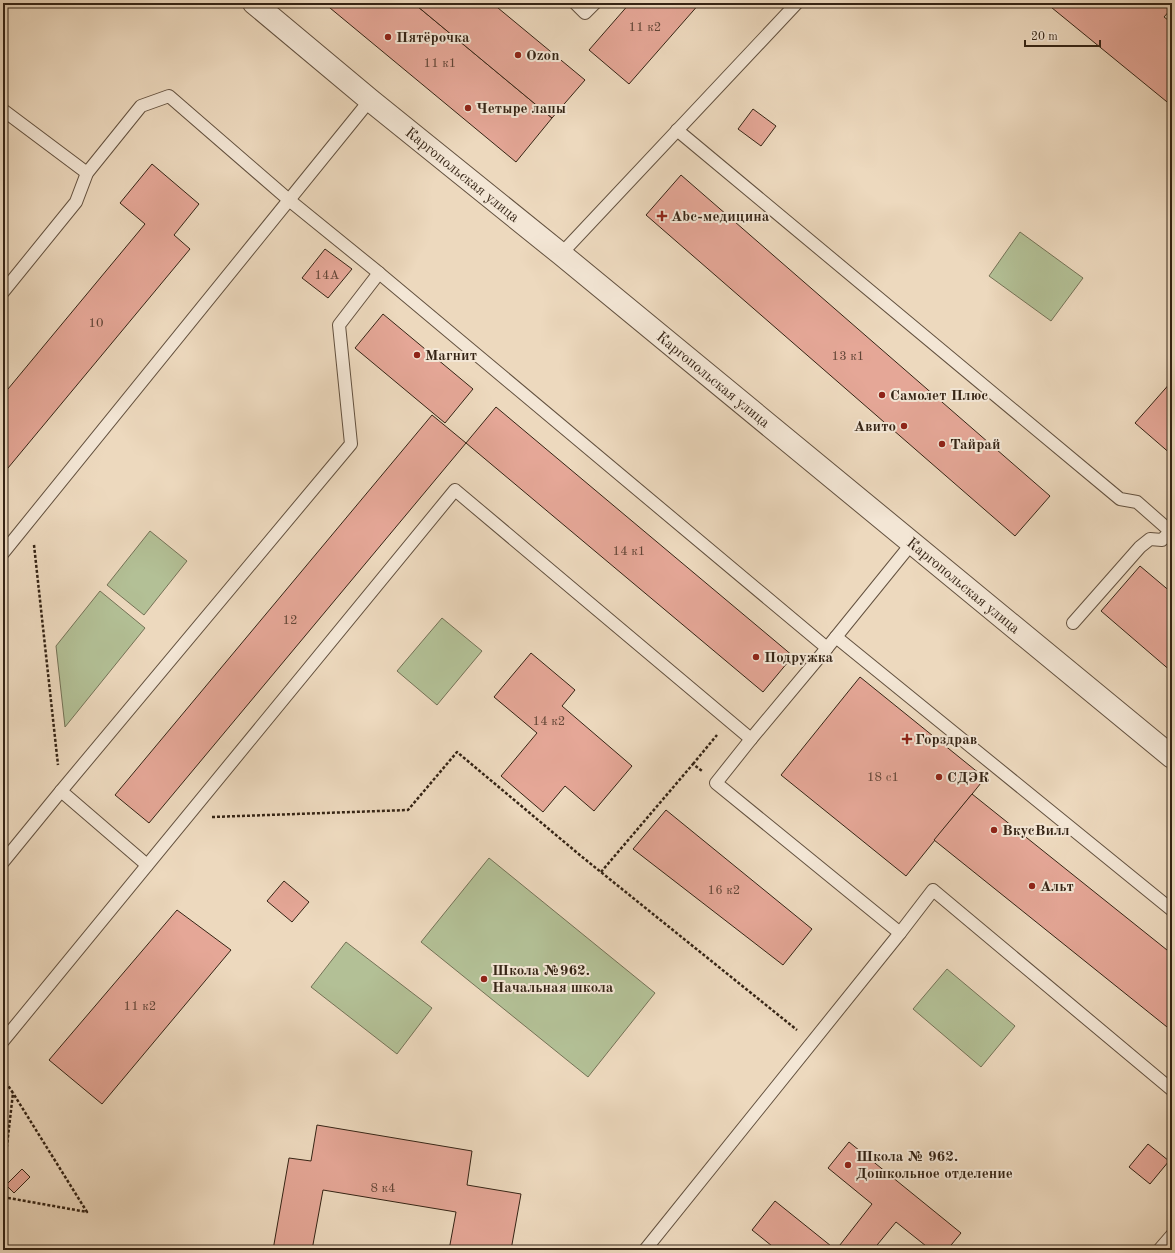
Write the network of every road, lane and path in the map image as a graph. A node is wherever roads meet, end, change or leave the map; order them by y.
1 (254, 3) edge
2 (575, 3) edge
3 (595, 3) edge
4 (797, 3) edge
5 (370, 100) junction
6 (3, 110) edge
7 (677, 130) junction
8 (87, 173) junction
9 (289, 200) junction
10 (561, 254) junction
11 (379, 273) junction
12 (3, 292) edge
13 (31, 519) junction
14 (1171, 530) edge
15 (912, 543) junction
16 (3, 553) edge
17 (1073, 623) dead end
18 (836, 636) junction
19 (828, 648) junction
20 (729, 720) junction
21 (750, 739) junction
22 (1172, 757) edge
23 (693, 764) junction
24 (716, 783) junction
25 (61, 791) junction
26 (186, 818) junction
27 (3, 862) edge
28 (147, 865) junction
29 (601, 872) junction
30 (1172, 910) edge
31 (900, 933) junction
32 (3, 1041) edge
33 (812, 1042) junction
34 (3, 1078) edge
35 (1172, 1090) edge
36 (13, 1093) junction
37 (3, 1180) edge
38 (3, 1197) edge
39 (1172, 1235) edge
40 (645, 1250) edge
41 (1159, 1250) edge

1 - 5 street, Каргопольская улица
2 - 3 lane
4 - 7 lane
5 - 9 lane
5 - 10 street, Каргопольская улица
6 - 8 lane
7 - 10 lane
7 - 14 lane
8 - 9 lane
8 - 12 lane
9 - 11 lane
9 - 13 lane
10 - 15 street, Каргопольская улица
11 - 19 lane
11 - 25 lane
13 - 16 lane
13 - 25 path
14 - 17 lane
15 - 18 lane
15 - 22 street, Каргопольская улица
18 - 19 lane
18 - 30 lane
19 - 21 lane
20 - 21 lane
20 - 23 path
20 - 26 lane
21 - 24 lane
23 - 24 path
23 - 29 path
24 - 31 lane
25 - 27 lane
25 - 28 lane
26 - 28 lane
26 - 29 path
28 - 32 lane
29 - 33 path
31 - 33 lane
31 - 35 lane
33 - 40 lane
34 - 36 path
36 - 37 path
36 - 38 path
39 - 41 lane

